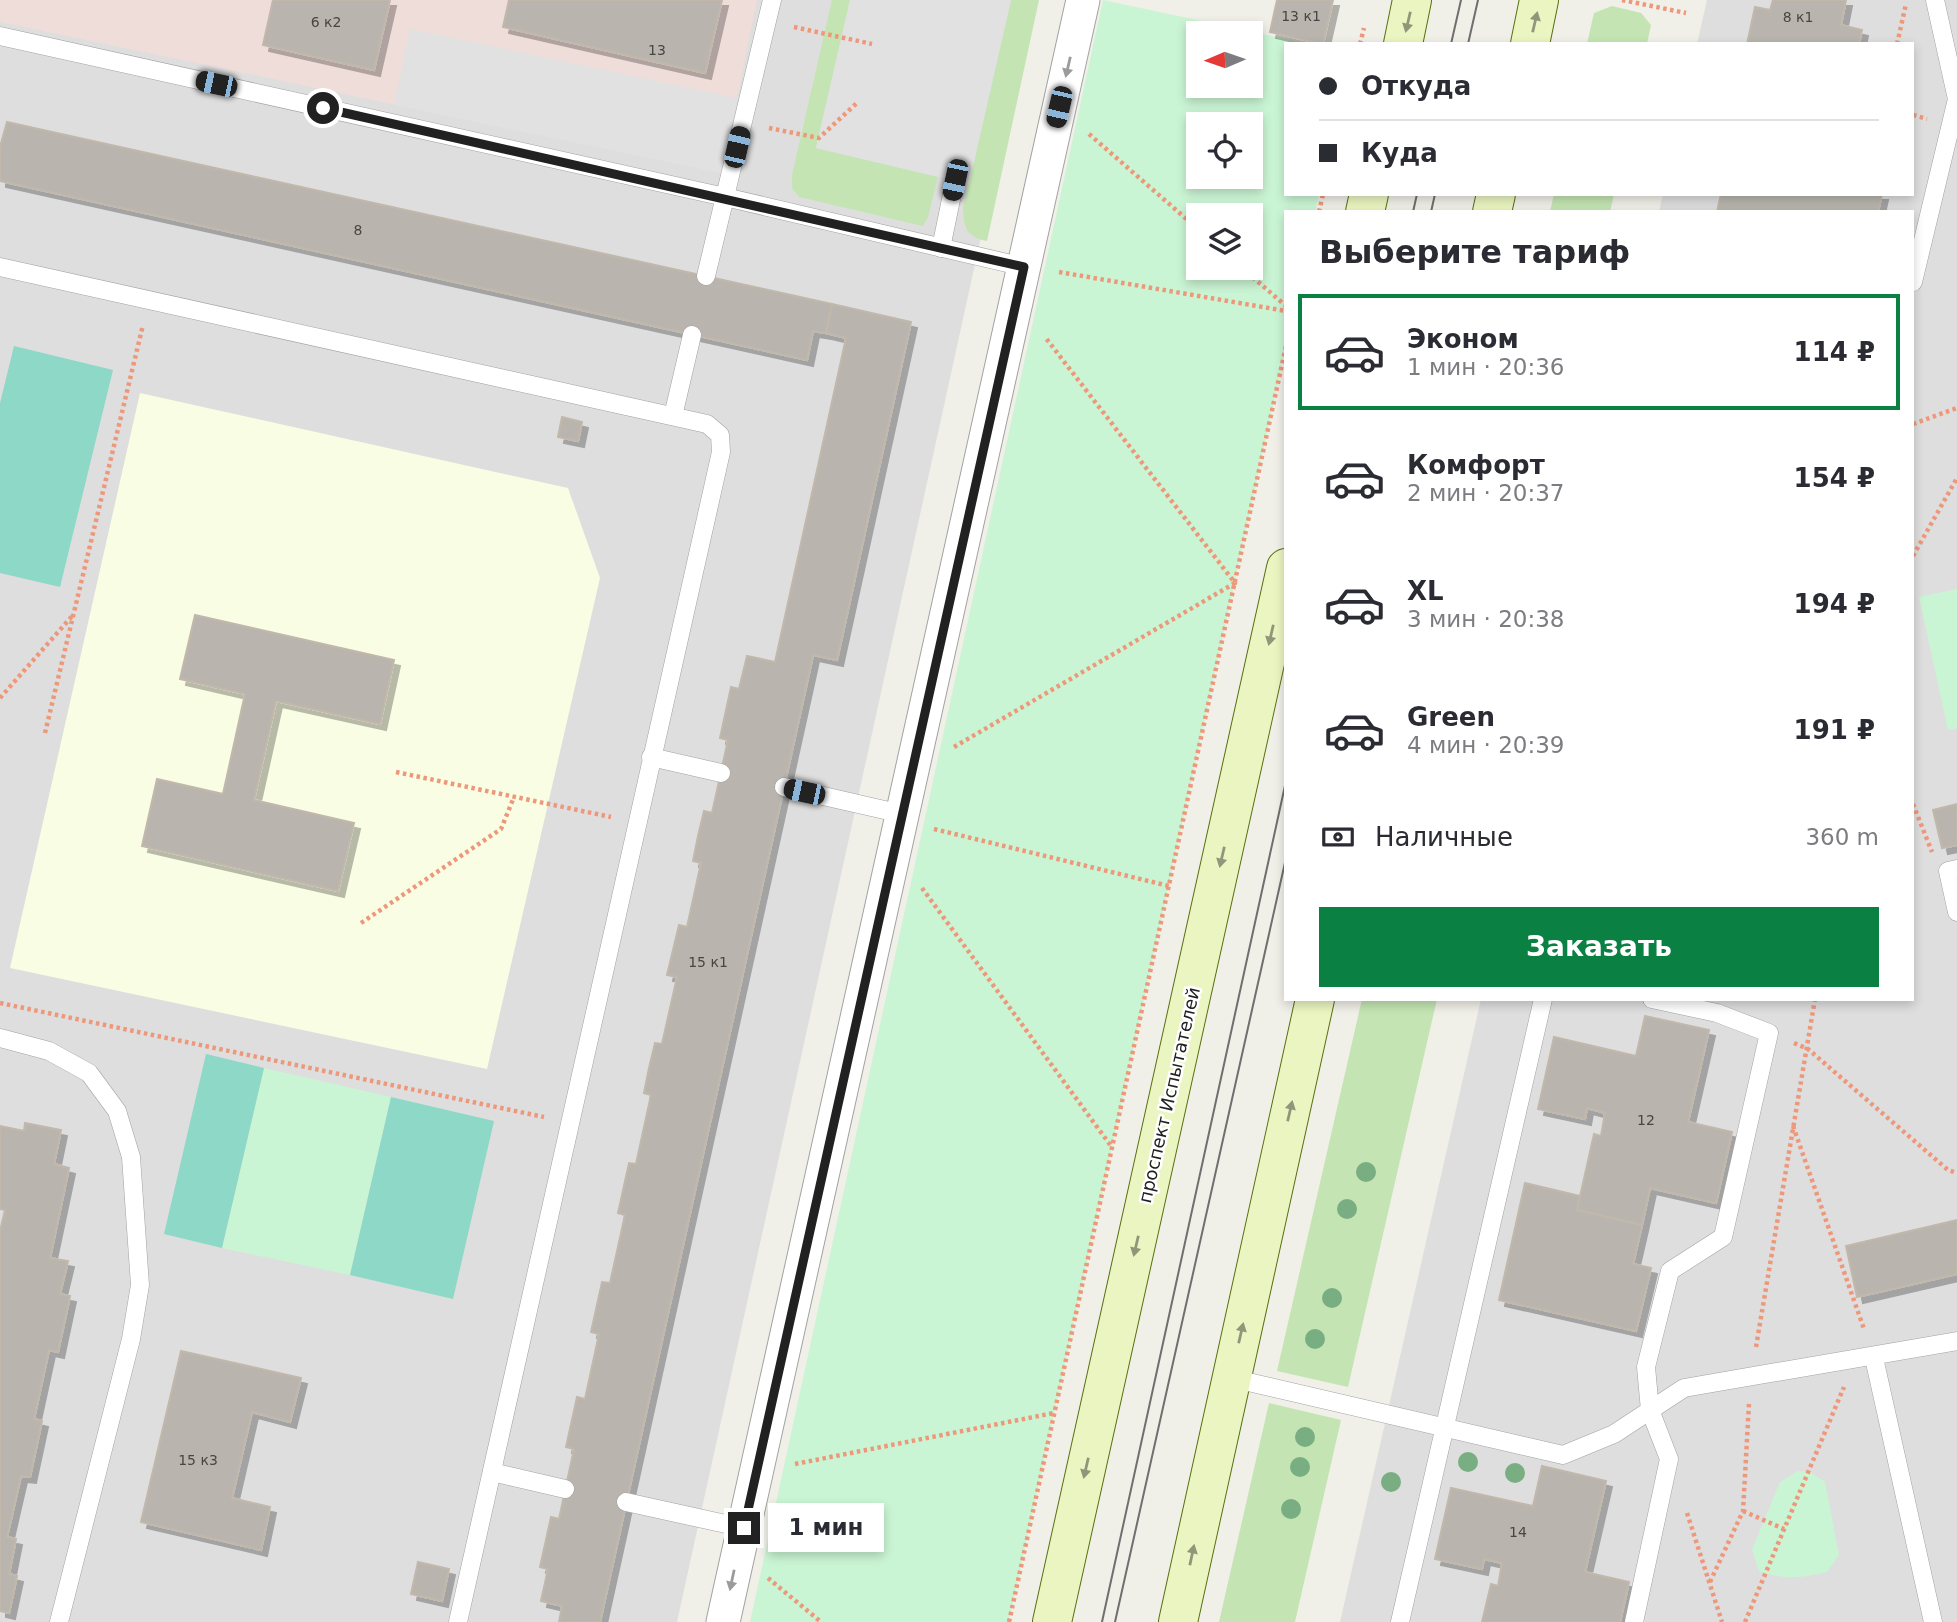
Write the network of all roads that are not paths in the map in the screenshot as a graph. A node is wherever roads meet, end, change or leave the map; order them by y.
1 (772, 0) edge
2 (1083, 0) edge
3 (1412, 0) edge
4 (1539, 0) edge
5 (1935, 0) edge
6 (0, 36) edge
7 (1403, 42) edge
8 (1530, 42) edge
9 (1957, 99) edge
10 (955, 180) dead end
11 (725, 197) junction
12 (941, 248) junction
13 (0, 267) edge
14 (1024, 267) junction
15 (706, 276) dead end
16 (1914, 278) edge
17 (692, 335) dead end
18 (673, 416) junction
19 (1284, 577) edge
20 (651, 757) junction
21 (721, 773) dead end
22 (784, 788) dead end
23 (913, 820) junction
24 (1953, 870) edge
25 (1957, 912) edge
26 (1315, 1001) edge
27 (1542, 1001) edge
28 (1671, 1001) edge
29 (1719, 1006) edge
30 (0, 1038) edge
31 (1957, 1341) edge
32 (1874, 1358) junction
33 (1231, 1378) junction
34 (1650, 1410) junction
35 (1444, 1427) junction
36 (492, 1472) junction
37 (565, 1489) dead end
38 (626, 1502) dead end
39 (744, 1528) junction
40 (59, 1622) edge
41 (458, 1622) edge
42 (723, 1622) edge
43 (1052, 1622) edge
44 (1178, 1622) edge
45 (1399, 1622) edge
46 (1634, 1622) edge
47 (1933, 1622) edge

1 - 11 lane
2 -> 14 street
3 -> 7 main road
8 -> 4 main road
5 - 9 lane
6 - 11 lane
9 - 16 lane
10 - 12 lane
11 - 12 lane
11 - 15 lane
12 - 14 lane
13 - 18 lane
14 - 23 street
17 - 18 lane
18 - 20 lane
19 -> 43 main road, проспект Испытателей
20 - 21 lane
20 - 36 lane
22 - 23 lane
23 - 39 street
24 - 25 lane
33 -> 26 main road
27 - 35 lane
28 - 29 lane
29 - 34 lane
30 - 40 lane
31 - 32 lane
32 - 34 lane
32 - 47 lane
33 - 35 lane
44 -> 33 main road
34 - 35 lane
34 - 46 lane
35 - 45 lane
36 - 37 lane
36 - 41 lane
38 - 39 lane
39 -> 42 street

